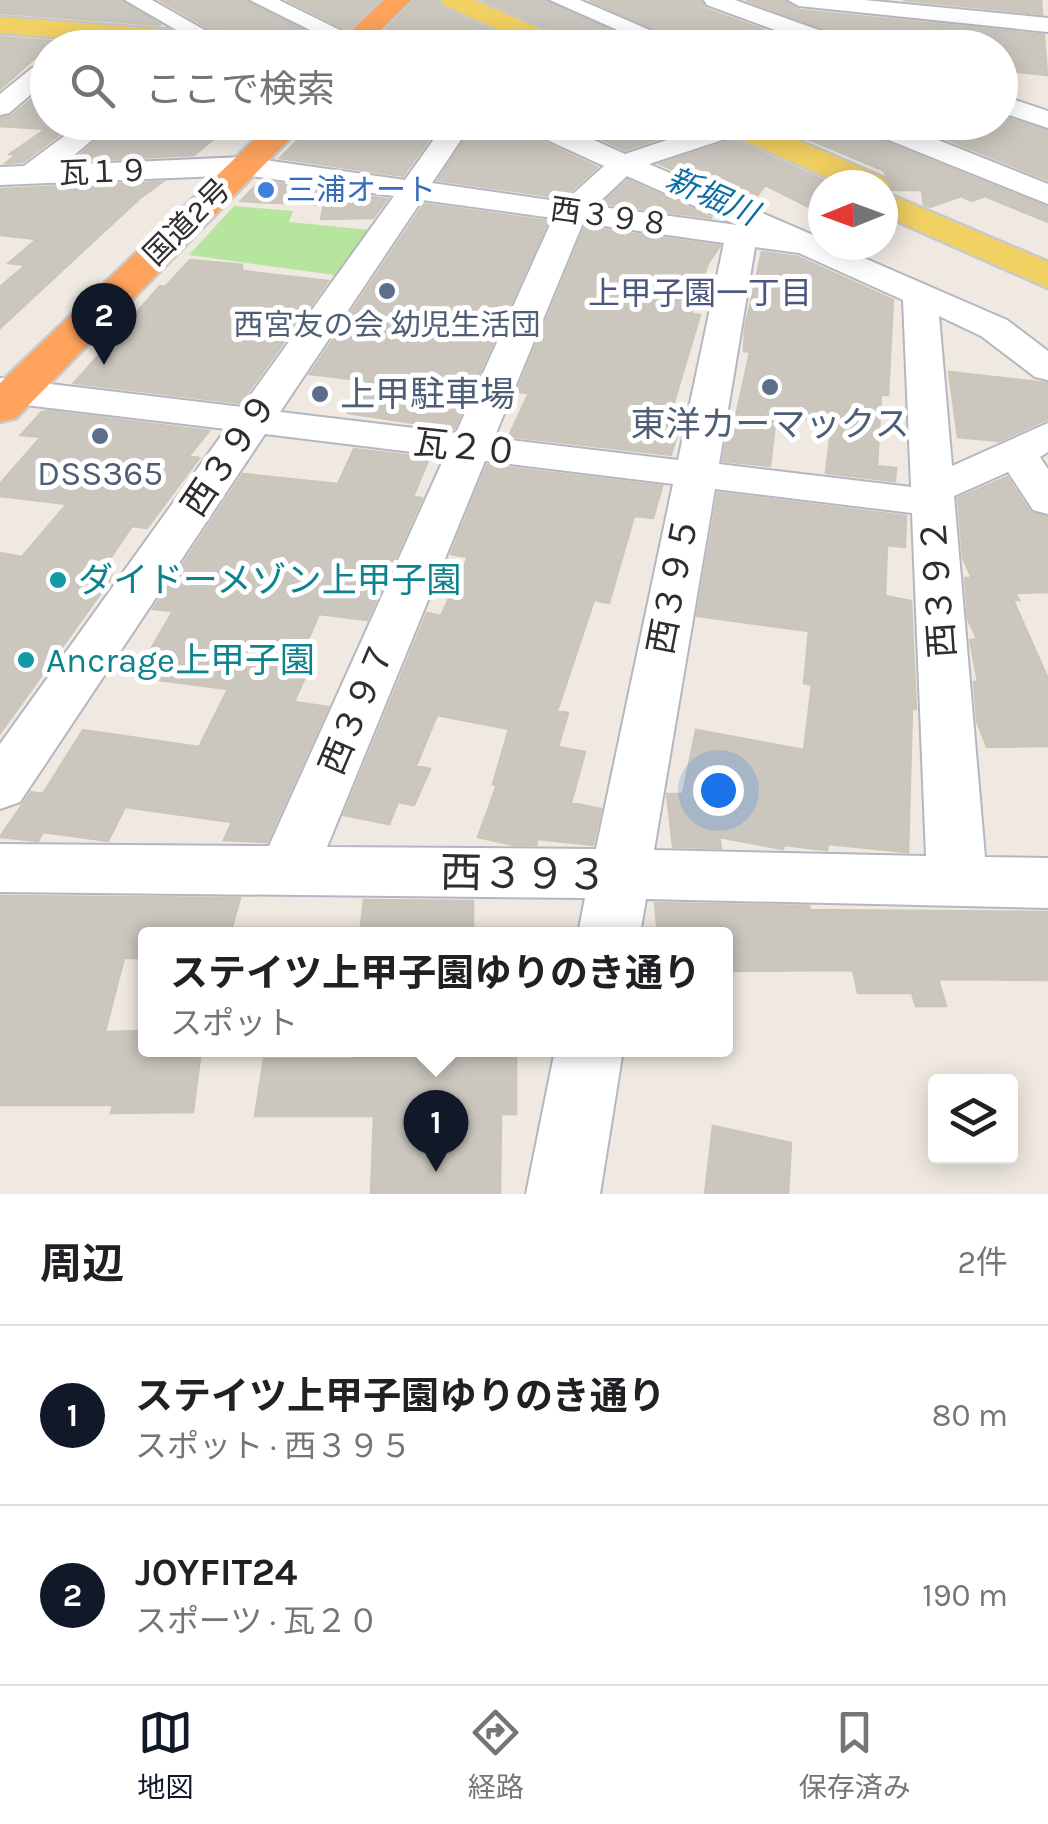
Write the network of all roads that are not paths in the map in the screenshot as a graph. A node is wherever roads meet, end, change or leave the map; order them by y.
1 (136, 0) edge
2 (261, 0) edge
3 (399, 0) edge
4 (424, 0) edge
5 (436, 0) edge
6 (454, 0) edge
7 (561, 0) edge
8 (715, 0) edge
9 (802, 0) edge
10 (926, 14) edge
11 (0, 24) edge
12 (1048, 25) edge
13 (70, 30) edge
14 (188, 30) edge
15 (324, 30) edge
16 (372, 30) edge
17 (380, 30) edge
18 (498, 30) edge
19 (521, 30) edge
20 (635, 30) edge
21 (797, 30) edge
22 (30, 73) edge
23 (0, 74) edge
24 (30, 84) edge
25 (0, 107) edge
26 (1018, 109) edge
27 (1048, 120) edge
28 (77, 140) edge
29 (246, 140) edge
30 (265, 140) edge
31 (444, 140) edge
32 (574, 140) edge
33 (688, 140) edge
34 (758, 140) edge
35 (765, 140) edge
36 (912, 140) edge
37 (628, 162) junction
38 (226, 167) junction
39 (815, 170) edge
40 (836, 170) edge
41 (31, 174) junction
42 (0, 176) edge
43 (410, 189) junction
44 (1048, 195) edge
45 (898, 197) edge
46 (0, 198) edge
47 (898, 209) edge
48 (572, 212) junction
49 (741, 237) junction
50 (808, 244) edge
51 (808, 245) edge
52 (843, 260) edge
53 (1048, 263) edge
54 (1048, 276) edge
55 (920, 295) junction
56 (1048, 370) edge
57 (4, 390) edge
58 (251, 423) junction
59 (1032, 444) edge
60 (469, 447) junction
61 (694, 472) junction
62 (932, 497) junction
63 (1048, 500) edge
64 (0, 787) edge
65 (0, 868) edge
66 (287, 871) junction
67 (620, 874) junction
68 (957, 881) junction
69 (1048, 882) edge
70 (610, 927) edge
71 (587, 1057) edge
72 (563, 1194) edge

1 - 14 street
2 - 15 street
3 - 16 highway
4 - 17 highway
5 - 18 main road
6 - 19 main road
7 - 20 street
8 - 21 street
9 - 10 street
10 - 12 street
11 - 13 main road
22 - 23 street
24 - 25 street
26 - 27 street
28 - 41 street
29 - 38 highway, 国道2号
30 - 38 highway, 国道2号
31 - 43 street, 西３９９
32 - 37 street
33 - 37 street, 西３９７
34 - 39 main road
35 - 40 main road
36 - 44 street
37 - 48 street, 西３９７
37 - 50 street
38 - 41 street, 瓦１９
38 - 43 street, 瓦１９
38 - 57 highway, 国道2号
41 - 42 street, 瓦１９
41 - 46 street
43 - 48 street, 西３９８
43 - 58 street, 西３９９
45 - 53 main road
47 - 54 main road
48 - 49 street, 西３９８
48 - 60 street, 西３９７
49 - 51 street, 西３９８
49 - 61 street, 西３９５
52 - 55 street
55 - 56 street
55 - 62 street, 西３９２
57 - 58 street, 瓦２０
58 - 60 street, 瓦２０
58 - 64 street, 西３９９
59 - 62 street
59 - 63 street
60 - 61 street, 瓦２０
60 - 66 street, 西３９７
61 - 62 street, 瓦２０
61 - 67 street, 西３９５
62 - 68 street, 西３９２
65 - 66 street, 西３９３
66 - 67 street, 西３９３
67 - 68 street, 西３９３
67 - 70 street, 西３９５
68 - 69 street, 西３９３
71 - 72 street

